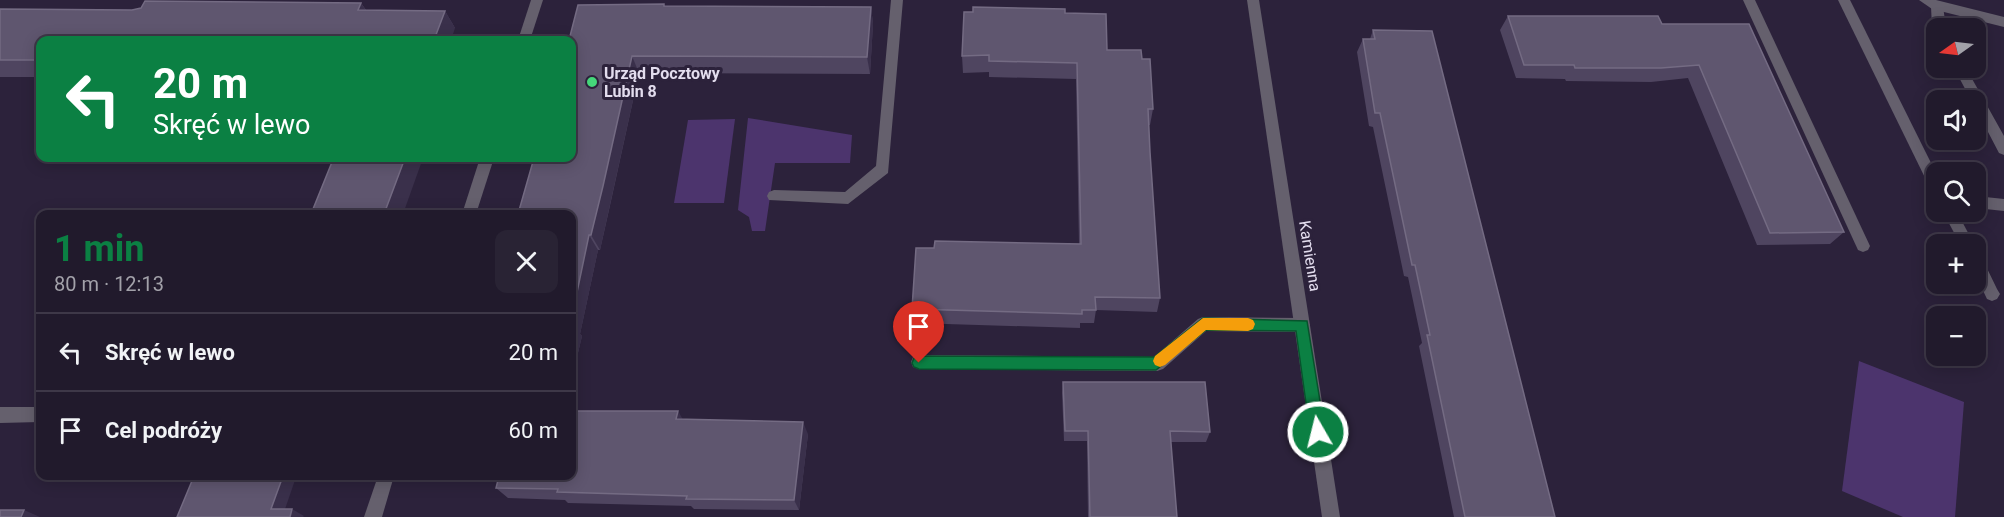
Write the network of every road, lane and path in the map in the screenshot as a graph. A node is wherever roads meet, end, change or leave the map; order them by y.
1 (537, 0) edge
2 (897, 0) edge
3 (1253, 0) edge
4 (1749, 0) edge
5 (1844, 0) edge
6 (1931, 3) edge
7 (1936, 18) edge
8 (2004, 22) edge
9 (525, 36) edge
10 (1965, 78) edge
11 (2004, 149) edge
12 (486, 162) edge
13 (1926, 166) edge
14 (774, 196) dead end
15 (1986, 203) edge
16 (2004, 205) edge
17 (470, 210) edge
18 (1863, 246) dead end
19 (1986, 282) edge
20 (1992, 294) dead end
21 (1302, 325) junction
22 (919, 363) dead end
23 (0, 415) edge
24 (36, 415) edge
25 (385, 480) edge
26 (373, 517) edge
27 (1331, 517) edge

1 - 9 street
2 - 14 street
3 - 21 street, Kamienna
4 - 18 street
5 - 13 street
6 - 7 street
6 - 8 street
10 - 11 street
12 - 17 street
15 - 16 street
19 - 20 street
21 - 22 street
21 - 27 street, Kamienna
23 - 24 street
25 - 26 street

